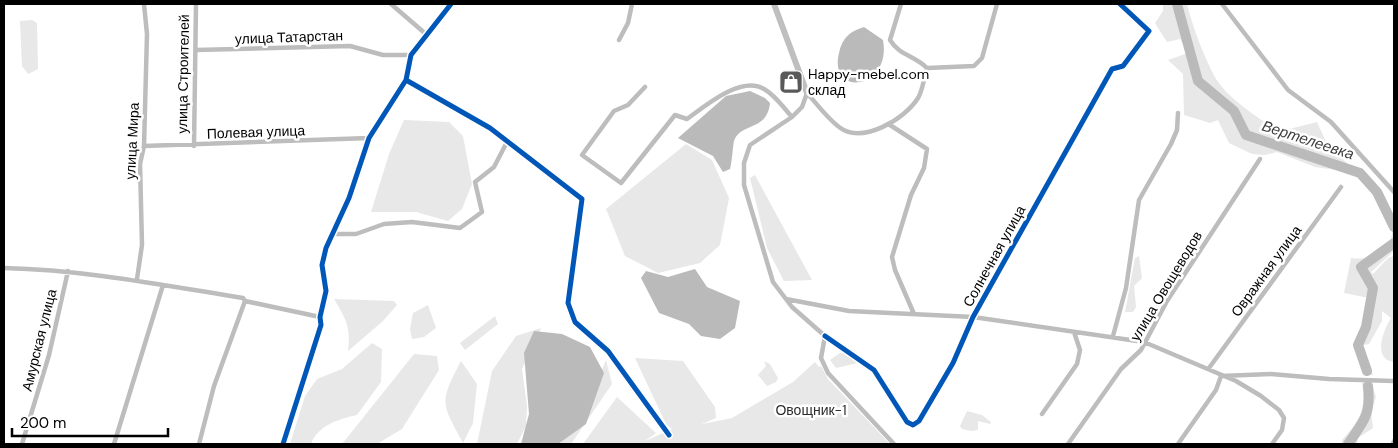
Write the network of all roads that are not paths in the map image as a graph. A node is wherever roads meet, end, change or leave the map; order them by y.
1 (144, 4) edge
2 (196, 4) edge
3 (391, 4) edge
4 (452, 4) edge
5 (632, 4) edge
6 (774, 4) edge
7 (901, 4) edge
8 (997, 4) edge
9 (1120, 4) edge
10 (1222, 4) edge
11 (427, 36) junction
12 (619, 40) dead end
13 (196, 50) junction
14 (411, 55) junction
15 (927, 68) junction
16 (406, 80) junction
17 (645, 87) dead end
18 (808, 93) junction
19 (1178, 113) dead end
20 (792, 117) junction
21 (890, 125) junction
22 (369, 138) junction
23 (507, 142) junction
24 (144, 146) junction
25 (194, 146) junction
26 (1260, 159) dead end
27 (1341, 187) dead end
28 (1394, 192) edge
29 (334, 234) junction
30 (4, 268) edge
31 (68, 271) junction
32 (138, 279) junction
33 (163, 285) junction
34 (786, 299) junction
35 (245, 301) junction
36 (914, 314) junction
37 (320, 317) junction
38 (973, 317) junction
39 (1074, 332) junction
40 (826, 336) junction
41 (1113, 336) junction
42 (1144, 342) junction
43 (1209, 368) junction
44 (1221, 376) junction
45 (1394, 381) edge
46 (1042, 414) dead end
47 (669, 435) dead end
48 (22, 444) edge
49 (114, 444) edge
50 (199, 444) edge
51 (283, 444) edge
52 (894, 444) edge
53 (1068, 444) edge
54 (1178, 444) edge
55 (1272, 444) edge

1 - 24 street, улица Мира
2 - 13 street, улица Строителей
3 - 11 street
4 - 11 street
5 - 12 street
6 - 18 street
7 - 15 street
8 - 15 street
9 - 38 street, Солнечная улица
10 - 28 street
11 - 14 street
13 - 14 street, улица Татарстан
13 - 25 street, улица Строителей
14 - 16 street
15 - 21 street
16 - 22 street
16 - 23 street
17 - 20 street
18 - 20 street
18 - 21 street
19 - 41 street, улица Овощеводов
20 - 34 street
21 - 36 street
22 - 25 street, Полевая улица
22 - 29 street
23 - 29 street
23 - 47 street
24 - 25 street, Полевая улица
24 - 32 street, улица Мира
26 - 42 street, улица Овощеводов
27 - 43 street, Овражная улица
29 - 37 street
30 - 31 street
31 - 32 street
31 - 48 street, Амурская улица
32 - 33 street
33 - 35 street
33 - 49 street
34 - 36 street
34 - 40 street
35 - 37 street
35 - 50 street
36 - 38 street
37 - 51 street
38 - 39 street
38 - 40 street, Солнечная улица
39 - 41 street
39 - 46 street
40 - 52 street
41 - 42 street
42 - 43 street
42 - 53 street, улица Овощеводов
43 - 44 street
44 - 45 street
44 - 54 street
44 - 55 street

